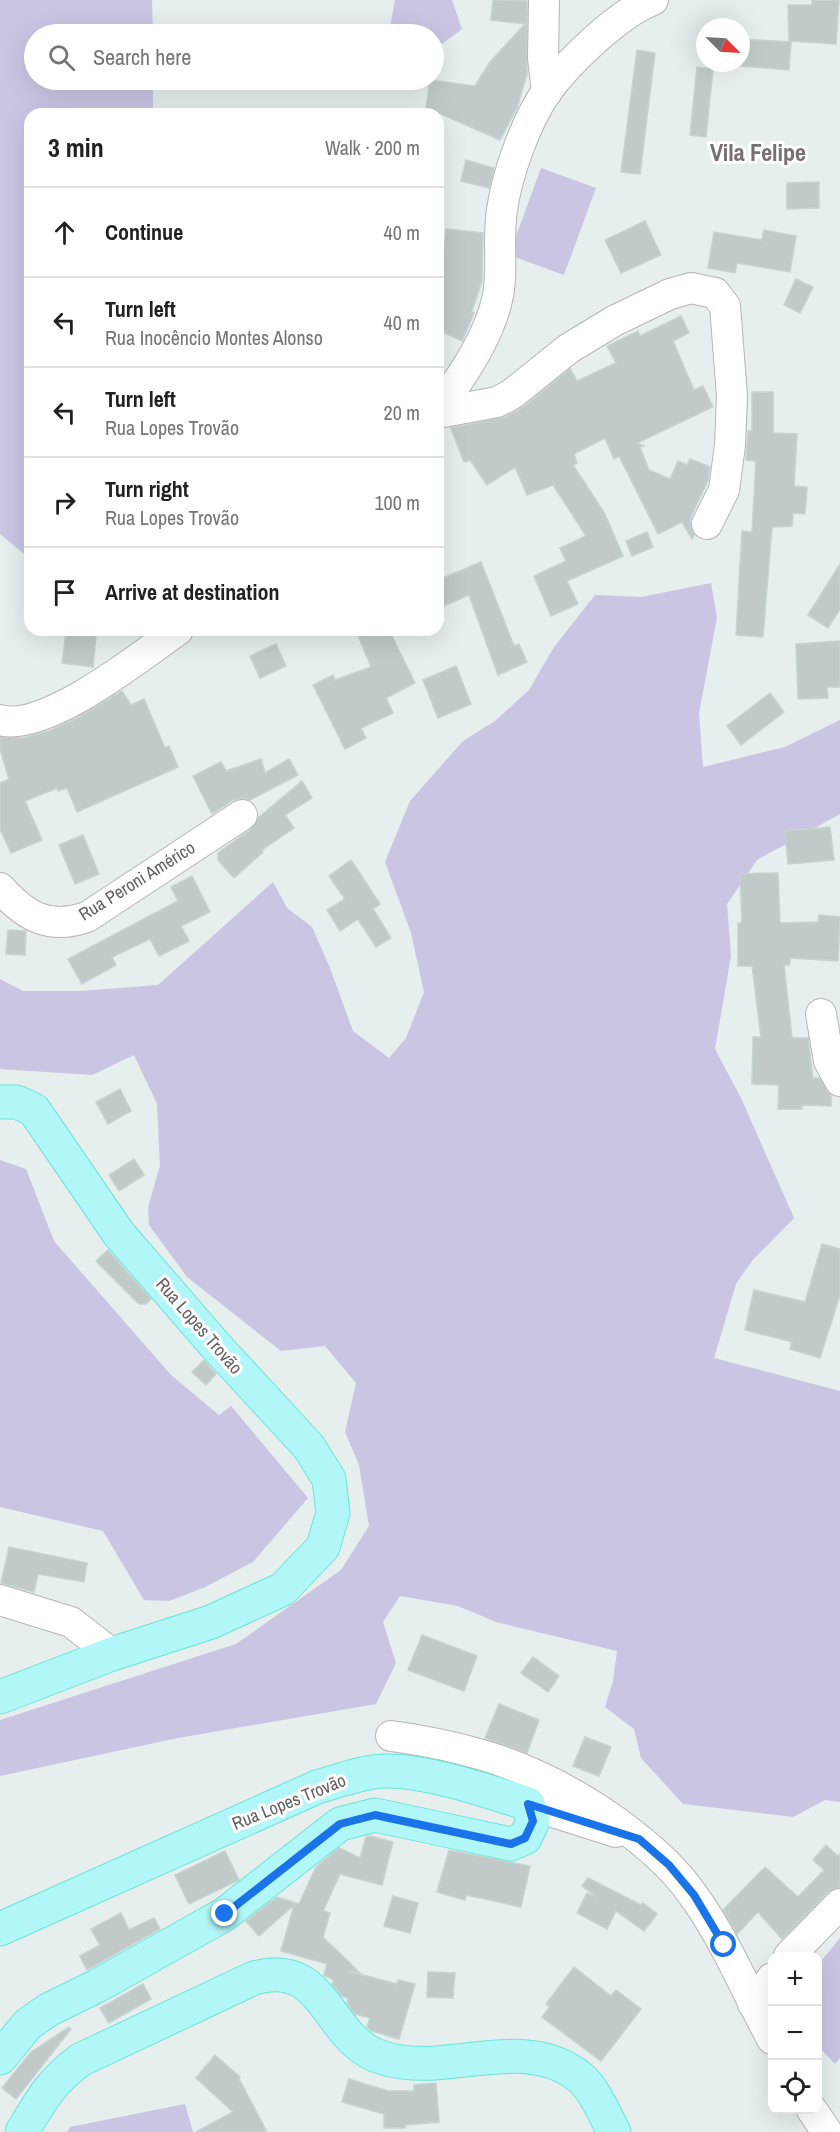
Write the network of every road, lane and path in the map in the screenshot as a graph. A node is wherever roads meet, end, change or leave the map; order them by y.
1 (544, 0) edge
2 (653, 0) edge
3 (547, 92) junction
4 (444, 400) edge
5 (444, 412) edge
6 (707, 524) dead end
7 (169, 636) edge
8 (0, 720) edge
9 (242, 815) dead end
10 (0, 888) edge
11 (821, 1014) dead end
12 (840, 1081) edge
13 (0, 1102) edge
14 (0, 1600) edge
15 (112, 1654) junction
16 (0, 1697) edge
17 (391, 1736) dead end
18 (528, 1804) junction
19 (639, 1839) junction
20 (840, 1904) edge
21 (0, 1929) edge
22 (793, 1952) edge
23 (768, 1983) edge
24 (753, 2004) junction
25 (768, 2032) edge
26 (0, 2058) edge
27 (815, 2114) edge
28 (22, 2132) edge
29 (614, 2132) edge
30 (827, 2132) edge

1 - 3 street
2 - 3 street
3 - 4 street
5 - 6 street
7 - 8 street
9 - 10 street, Rua Peroni Américo
11 - 12 street
13 - 15 main road, Rua Lopes Trovão
14 - 15 street
15 - 16 main road, Rua Lopes Trovão
17 - 19 street
18 - 19 street
18 - 21 main road, Rua Lopes Trovão
18 - 26 main road
19 - 24 street
20 - 22 street
23 - 24 street
24 - 25 street
27 - 30 street
28 - 29 main road

